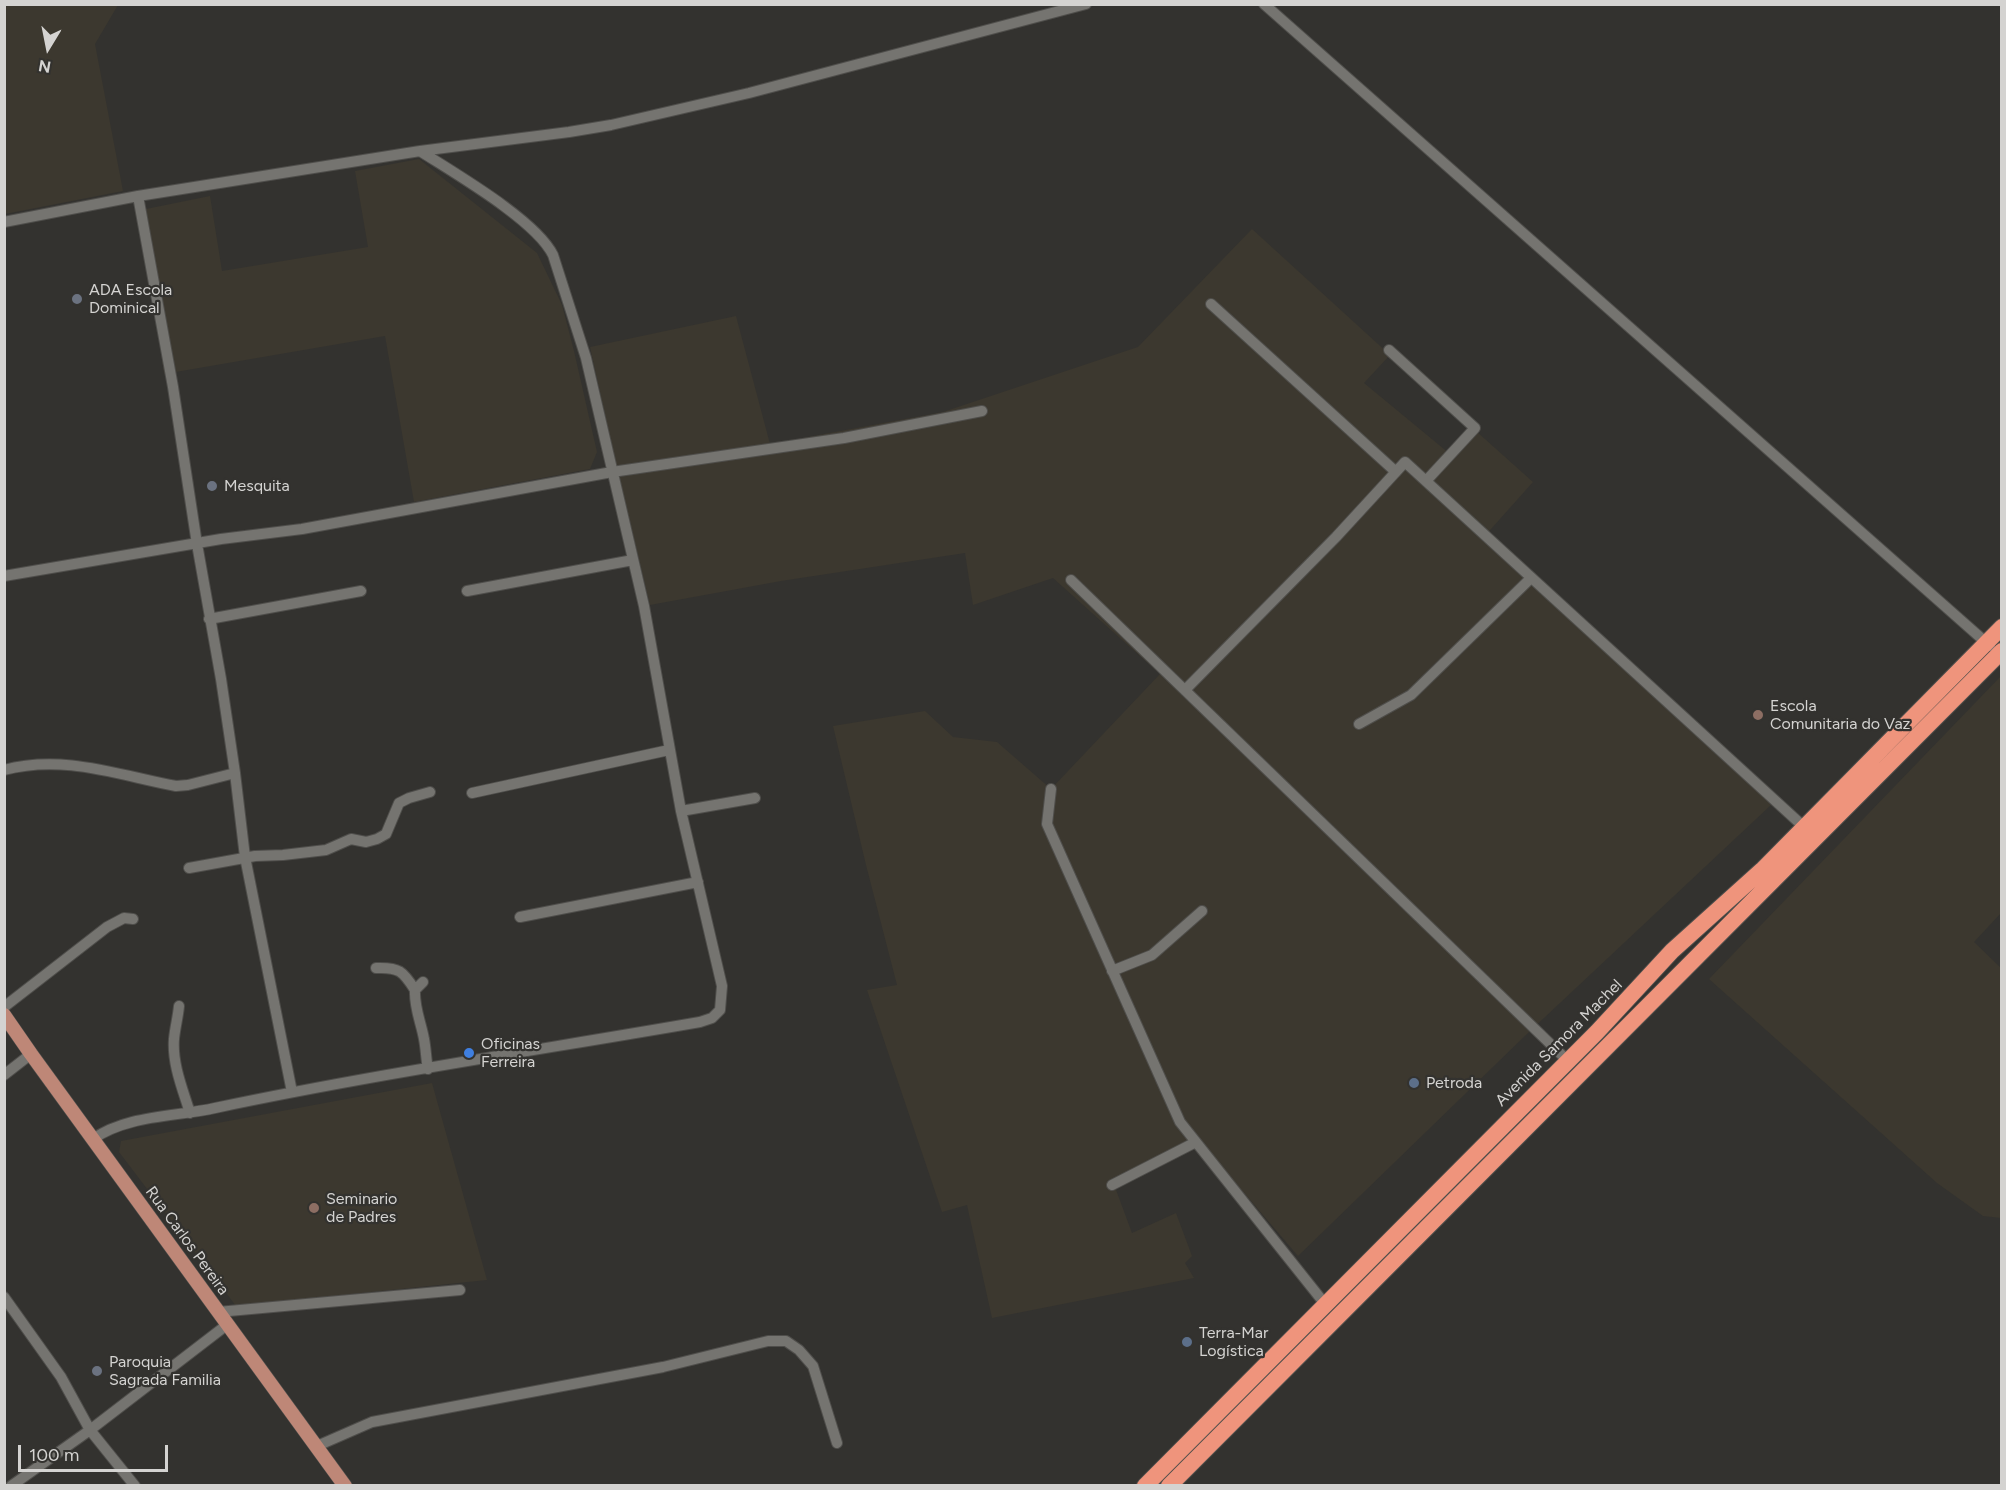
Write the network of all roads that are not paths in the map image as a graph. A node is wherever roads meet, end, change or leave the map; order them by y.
1 (1086, 4) edge
2 (1264, 4) edge
3 (420, 151) junction
4 (138, 196) junction
5 (4, 222) edge
6 (1211, 304) dead end
7 (1389, 350) dead end
8 (982, 411) dead end
9 (612, 472) junction
10 (1396, 472) junction
11 (1425, 481) junction
12 (196, 544) junction
13 (633, 560) junction
14 (4, 576) edge
15 (1531, 578) junction
16 (1071, 580) dead end
17 (361, 591) dead end
18 (467, 591) dead end
19 (209, 619) junction
20 (2001, 627) edge
21 (1997, 651) edge
22 (1185, 690) junction
23 (1359, 724) dead end
24 (669, 750) junction
25 (4, 770) edge
26 (235, 773) junction
27 (1051, 789) dead end
28 (430, 792) dead end
29 (472, 793) dead end
30 (755, 798) dead end
31 (681, 811) junction
32 (1804, 827) junction
33 (244, 857) junction
34 (189, 868) dead end
35 (698, 882) junction
36 (1202, 911) dead end
37 (520, 917) dead end
38 (133, 920) dead end
39 (376, 968) dead end
40 (1112, 971) junction
41 (179, 1006) dead end
42 (4, 1007) edge
43 (4, 1015) edge
44 (31, 1054) junction
45 (1568, 1061) junction
46 (428, 1069) junction
47 (4, 1075) edge
48 (292, 1092) junction
49 (190, 1113) junction
50 (93, 1139) junction
51 (1194, 1143) junction
52 (1112, 1185) dead end
53 (460, 1290) dead end
54 (4, 1297) edge
55 (1325, 1304) junction
56 (218, 1312) junction
57 (228, 1324) junction
58 (90, 1430) junction
59 (837, 1443) dead end
60 (318, 1446) junction
61 (11, 1485) edge
62 (135, 1485) edge
63 (345, 1485) edge
64 (1144, 1485) edge
65 (1169, 1485) edge

1 - 3 street
2 - 21 street
3 - 4 street
3 - 9 street
4 - 5 street
4 - 12 street
6 - 10 street
7 - 11 street
8 - 9 street
9 - 12 street
9 - 13 street
10 - 11 street
10 - 22 street
11 - 15 street
12 - 14 street
12 - 19 street
13 - 18 street
13 - 24 street
15 - 23 street
15 - 32 street
16 - 22 street
17 - 19 street
19 - 26 street
20 - 21 highway, Avenida Samora Machel
21 - 32 highway, Avenida Samora Machel
21 - 65 highway, Avenida Samora Machel
22 - 45 street
24 - 29 street
24 - 31 street
25 - 26 street
26 - 33 street
27 - 40 street
28 - 33 street
30 - 31 street
31 - 35 street
32 - 45 highway, Avenida Samora Machel
33 - 34 street
33 - 48 street
35 - 37 street
35 - 46 street
36 - 40 street
38 - 42 street
39 - 46 street
40 - 51 street
41 - 49 street
43 - 44 main road, Rua Carlos Pereira
44 - 47 street
44 - 50 main road, Rua Carlos Pereira
45 - 55 highway, Avenida Samora Machel
46 - 48 street
48 - 49 street
49 - 50 street
50 - 56 main road, Rua Carlos Pereira
51 - 52 street
51 - 55 street
53 - 56 street
54 - 58 street
55 - 64 highway, Avenida Samora Machel
56 - 57 main road, Rua Carlos Pereira
57 - 58 street
57 - 60 main road, Rua Carlos Pereira
58 - 61 street
58 - 62 street
59 - 60 street
60 - 63 main road, Rua Carlos Pereira

